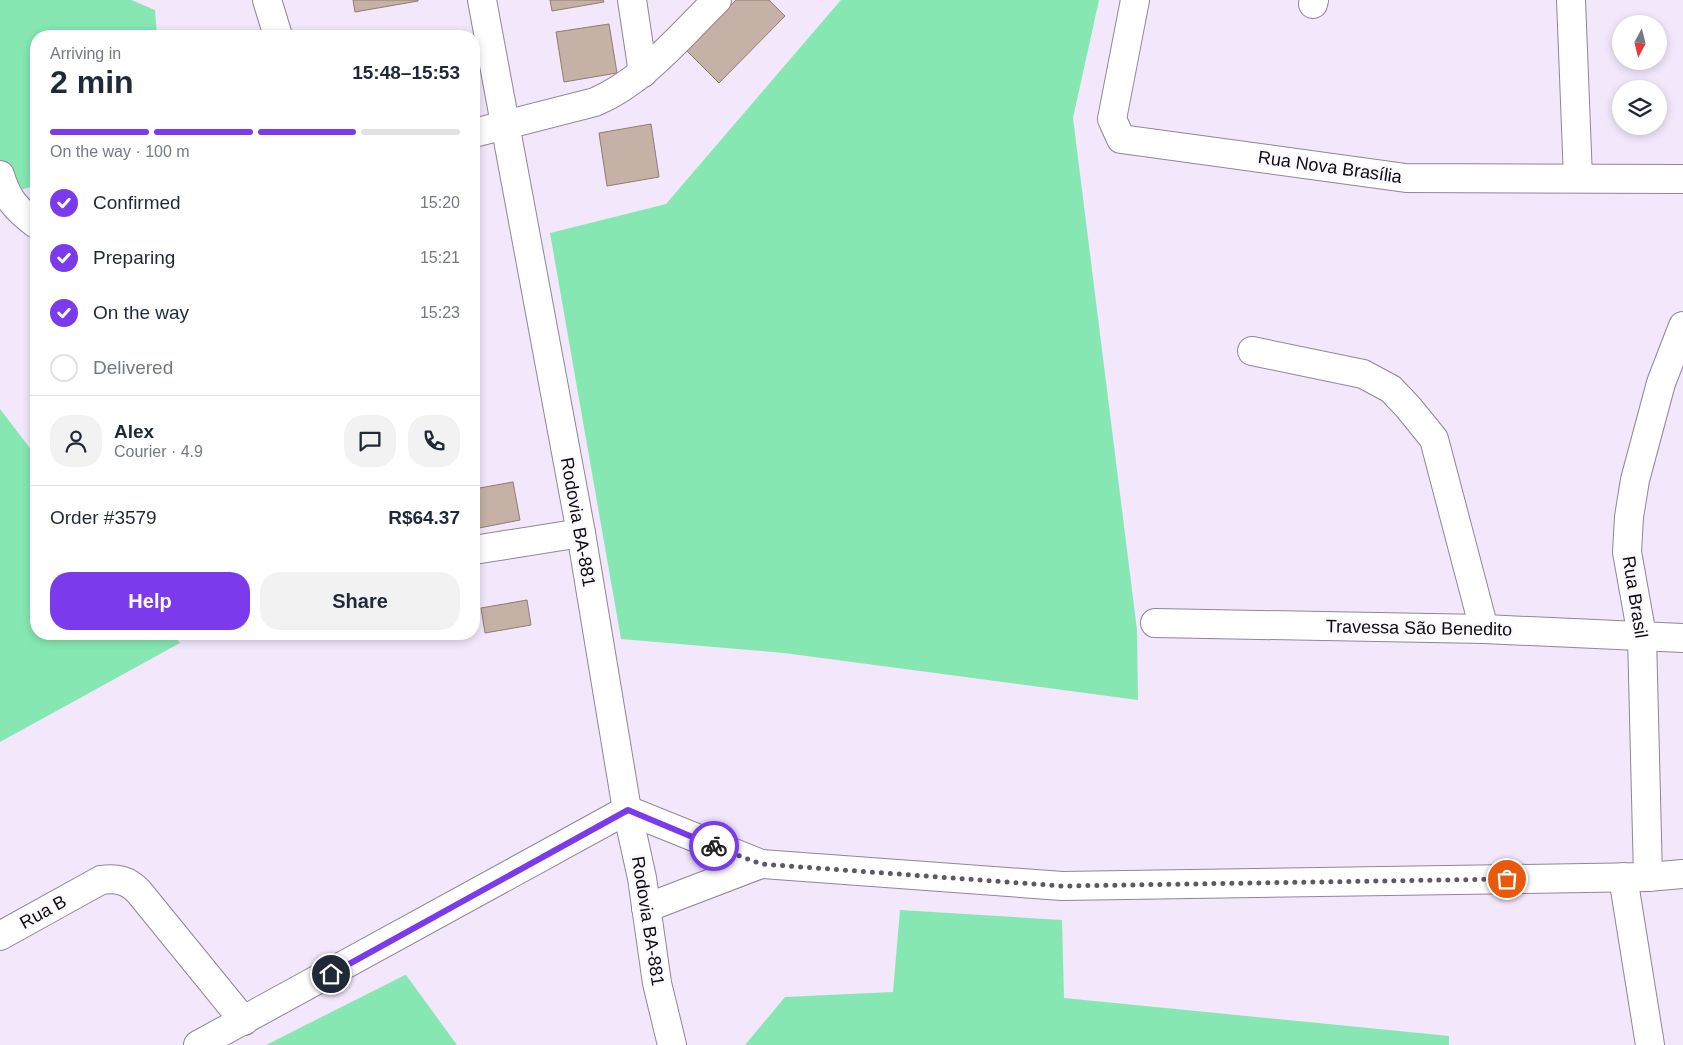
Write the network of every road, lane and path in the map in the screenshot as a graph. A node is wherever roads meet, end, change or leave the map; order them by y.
1 (267, 0) edge
2 (482, 0) edge
3 (632, 0) edge
4 (717, 0) edge
5 (1135, 0) edge
6 (1571, 0) edge
7 (276, 30) edge
8 (643, 73) junction
9 (504, 126) junction
10 (480, 132) edge
11 (0, 175) edge
12 (1578, 178) junction
13 (1683, 179) edge
14 (30, 219) edge
15 (1683, 326) edge
16 (1252, 351) dead end
17 (581, 534) junction
18 (480, 549) edge
19 (1154, 623) dead end
20 (1484, 629) junction
21 (1642, 636) junction
22 (1683, 638) edge
23 (628, 810) junction
24 (761, 864) junction
25 (1683, 874) edge
26 (1635, 877) junction
27 (646, 908) junction
28 (0, 936) edge
29 (244, 1022) junction
30 (198, 1045) edge
31 (672, 1045) edge
32 (1650, 1045) edge

1 - 7 street
2 - 9 street, Rodovia BA-881
3 - 8 street
4 - 8 street
5 - 12 street, Rua Nova Brasília
6 - 12 street
8 - 9 street
9 - 10 street
9 - 17 street, Rodovia BA-881
11 - 14 street
12 - 13 street, Rua Nova Brasília
15 - 21 street, Rua Brasil
16 - 20 street
17 - 18 street
17 - 23 street, Rodovia BA-881
19 - 20 street, Travessa São Benedito
20 - 21 street, Travessa São Benedito
21 - 22 street, Travessa São Benedito
21 - 26 street, Rua Brasil
23 - 24 street
23 - 27 street, Rodovia BA-881
23 - 29 street
24 - 26 street
24 - 27 street
25 - 26 street
26 - 32 street, Rua Brasil
27 - 31 street, Rodovia BA-881
28 - 29 street, Rua B
29 - 30 street

